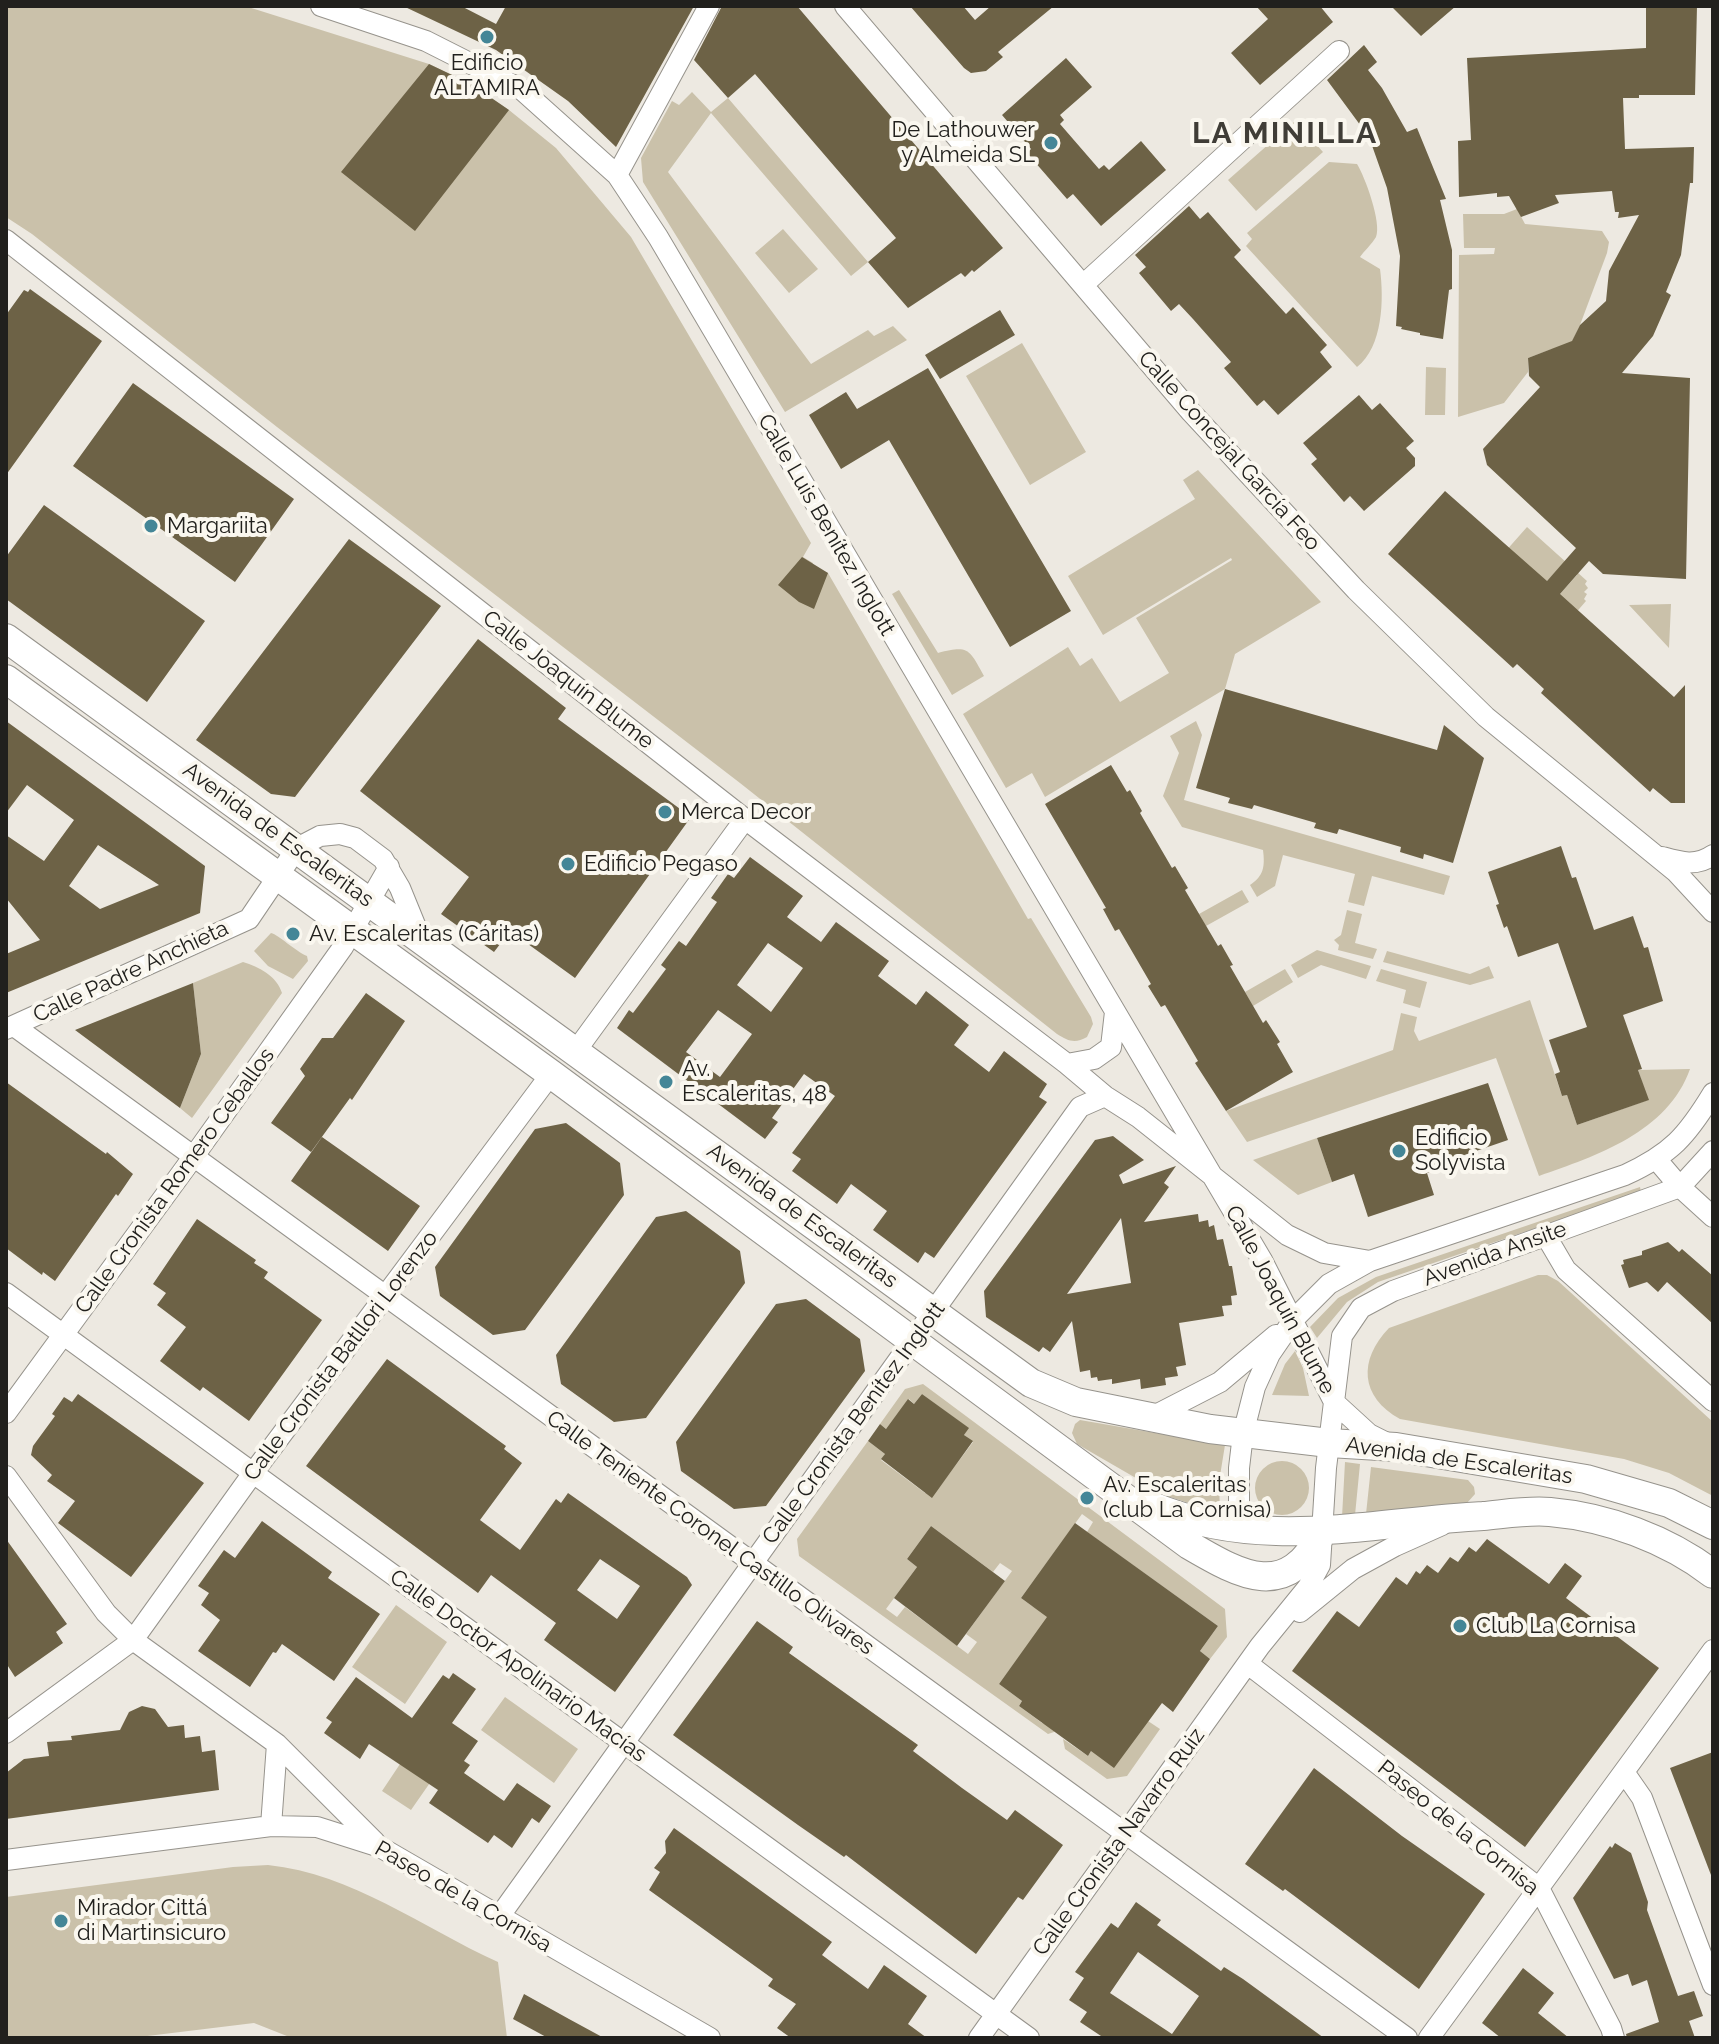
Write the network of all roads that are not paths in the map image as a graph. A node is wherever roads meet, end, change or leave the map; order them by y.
1 (321, 6) edge
2 (709, 6) edge
3 (845, 6) edge
4 (1339, 51) dead end
5 (617, 175) junction
6 (6, 240) edge
7 (1083, 285) junction
8 (6, 638) edge
9 (6, 679) edge
10 (745, 819) junction
11 (297, 848) junction
12 (243, 853) junction
13 (1654, 855) junction
14 (1713, 855) edge
15 (389, 867) junction
16 (277, 874) junction
17 (371, 901) junction
18 (1713, 912) edge
19 (249, 919) junction
20 (420, 937) junction
21 (348, 939) junction
22 (1115, 1012) junction
23 (10, 1027) edge
24 (575, 1052) junction
25 (1067, 1064) junction
26 (551, 1074) junction
27 (1713, 1093) edge
28 (1105, 1096) junction
29 (1713, 1151) edge
30 (194, 1156) junction
31 (1657, 1160) junction
32 (1211, 1173) junction
33 (1680, 1187) junction
34 (1713, 1217) edge
35 (1546, 1236) junction
36 (1370, 1261) junction
37 (6, 1293) edge
38 (385, 1296) junction
39 (934, 1311) junction
40 (1294, 1319) junction
41 (64, 1336) junction
42 (913, 1340) junction
43 (1713, 1401) edge
44 (1334, 1402) junction
45 (6, 1413) edge
46 (1150, 1418) junction
47 (1243, 1434) junction
48 (1329, 1443) junction
49 (1396, 1447) junction
50 (253, 1473) junction
51 (6, 1476) edge
52 (1122, 1493) junction
53 (1461, 1517) junction
54 (1713, 1525) edge
55 (1248, 1530) junction
56 (1323, 1531) junction
57 (752, 1564) junction
58 (1713, 1574) edge
59 (133, 1640) junction
60 (1260, 1646) junction
61 (1713, 1650) edge
62 (1248, 1664) junction
63 (8, 1727) edge
64 (624, 1743) junction
65 (277, 1744) junction
66 (1624, 1772) junction
67 (271, 1826) junction
68 (1125, 1832) junction
69 (380, 1847) junction
70 (6, 1860) edge
71 (1539, 1888) junction
72 (499, 1917) junction
73 (1713, 1985) edge
74 (996, 2015) junction
75 (710, 2038) edge
76 (979, 2038) edge
77 (1029, 2038) edge
78 (1407, 2038) edge
79 (1429, 2038) edge
80 (1614, 2038) edge

1 - 5 street, Calle Luis Benítez Inglott
2 - 5 street
3 - 7 street, Calle Concejal García Feo
4 - 7 street
5 - 22 street, Calle Luis Benítez Inglott
6 - 10 street, Calle Joaquín Blume
7 - 13 street, Calle Concejal García Feo
8 - 11 street, Avenida de Escaleritas
9 - 12 street, Avenida de Escaleritas
10 - 24 street
10 - 25 street, Calle Joaquín Blume
11 - 15 street
11 - 16 street, Calle Padre Anchieta
11 - 17 street, Avenida de Escaleritas
12 - 16 street, Avenida de Escaleritas
12 - 19 street, Calle Padre Anchieta
13 - 14 street, Calle Concejal García Feo
13 - 18 street, Calle Concejal García Feo
15 - 17 street, Calle Cronista Romero Ceballos
15 - 20 street
16 - 19 street, Calle Padre Anchieta
16 - 21 street, Avenida de Escaleritas
17 - 20 street, Avenida de Escaleritas
17 - 21 street, Calle Cronista Romero Ceballos
19 - 23 street, Calle Padre Anchieta
20 - 24 street, Avenida de Escaleritas
21 - 26 street, Avenida de Escaleritas
21 - 30 street, Calle Cronista Romero Ceballos
22 - 25 street
22 - 32 street, Calle Luis Benítez Inglott
23 - 30 street, Calle Teniente Coronel Castillo Olivares
24 - 39 street, Avenida de Escaleritas
25 - 28 street
26 - 38 street, Calle Cronista Batllori Lorenzo
26 - 42 street, Avenida de Escaleritas
27 - 31 street, Avenida Ansite
28 - 32 street, Calle Joaquín Blume
28 - 39 street, Calle Cronista Benítez Inglott
29 - 33 street, Avenida Ansite
30 - 38 street, Calle Teniente Coronel Castillo Olivares
30 - 41 street, Calle Cronista Romero Ceballos
31 - 33 street
31 - 36 street, Avenida Ansite
32 - 36 street, Calle Joaquín Blume
32 - 40 street, Calle Joaquín Blume
33 - 34 street
33 - 35 street, Avenida Ansite
35 - 43 street
35 - 44 street, Avenida Ansite
36 - 40 street, Avenida Ansite
37 - 41 street, Calle Doctor Apolinario Macías
38 - 50 street, Calle Cronista Batllori Lorenzo
38 - 57 street, Calle Teniente Coronel Castillo Olivares
39 - 42 street, Calle Cronista Benítez Inglott
39 - 46 street, Avenida de Escaleritas
40 - 44 street, Calle Joaquín Blume
40 - 46 street, Avenida Ansite
40 - 47 street, Avenida Ansite
41 - 45 street, Calle Cronista Romero Ceballos
41 - 50 street, Calle Doctor Apolinario Macías
42 - 52 street, Avenida de Escaleritas
42 - 57 street, Calle Cronista Benítez Inglott
44 - 48 street, Calle Cronista Navarro Ruiz
44 - 49 street, Calle Joaquín Blume
46 - 47 street, Avenida de Escaleritas
47 - 48 street, Avenida de Escaleritas
47 - 55 street, Avenida Ansite
48 - 49 street, Avenida de Escaleritas
48 - 56 street, Calle Cronista Navarro Ruiz
49 - 54 street, Avenida de Escaleritas
50 - 59 street, Calle Cronista Batllori Lorenzo
50 - 64 street, Calle Doctor Apolinario Macías
51 - 59 street
52 - 55 street, Avenida de Escaleritas
52 - 56 street, Avenida de Escaleritas
53 - 56 street, Avenida de Escaleritas
53 - 58 street, Avenida de Escaleritas
53 - 60 street, Calle Cronista Navarro Ruiz
55 - 56 street, Avenida de Escaleritas
56 - 60 street, Calle Cronista Navarro Ruiz
57 - 64 street, Calle Cronista Benítez Inglott
57 - 68 street, Calle Teniente Coronel Castillo Olivares
59 - 63 street, Calle Cronista Batllori Lorenzo
59 - 65 street
60 - 62 street, Calle Cronista Navarro Ruiz
61 - 66 street
62 - 68 street, Calle Cronista Navarro Ruiz
62 - 71 street, Paseo de la Cornisa
64 - 72 street, Calle Cronista Benítez Inglott
64 - 74 street, Calle Doctor Apolinario Macías
65 - 67 street
65 - 69 street
66 - 71 street
66 - 73 street
67 - 69 street, Paseo de la Cornisa
67 - 70 street, Paseo de la Cornisa
68 - 74 street, Calle Cronista Navarro Ruiz
68 - 78 street, Calle Teniente Coronel Castillo Olivares
69 - 72 street, Paseo de la Cornisa
71 - 79 street
71 - 80 street, Paseo de la Cornisa
72 - 75 street, Paseo de la Cornisa
74 - 76 street, Calle Cronista Navarro Ruiz
74 - 77 street, Calle Doctor Apolinario Macías

